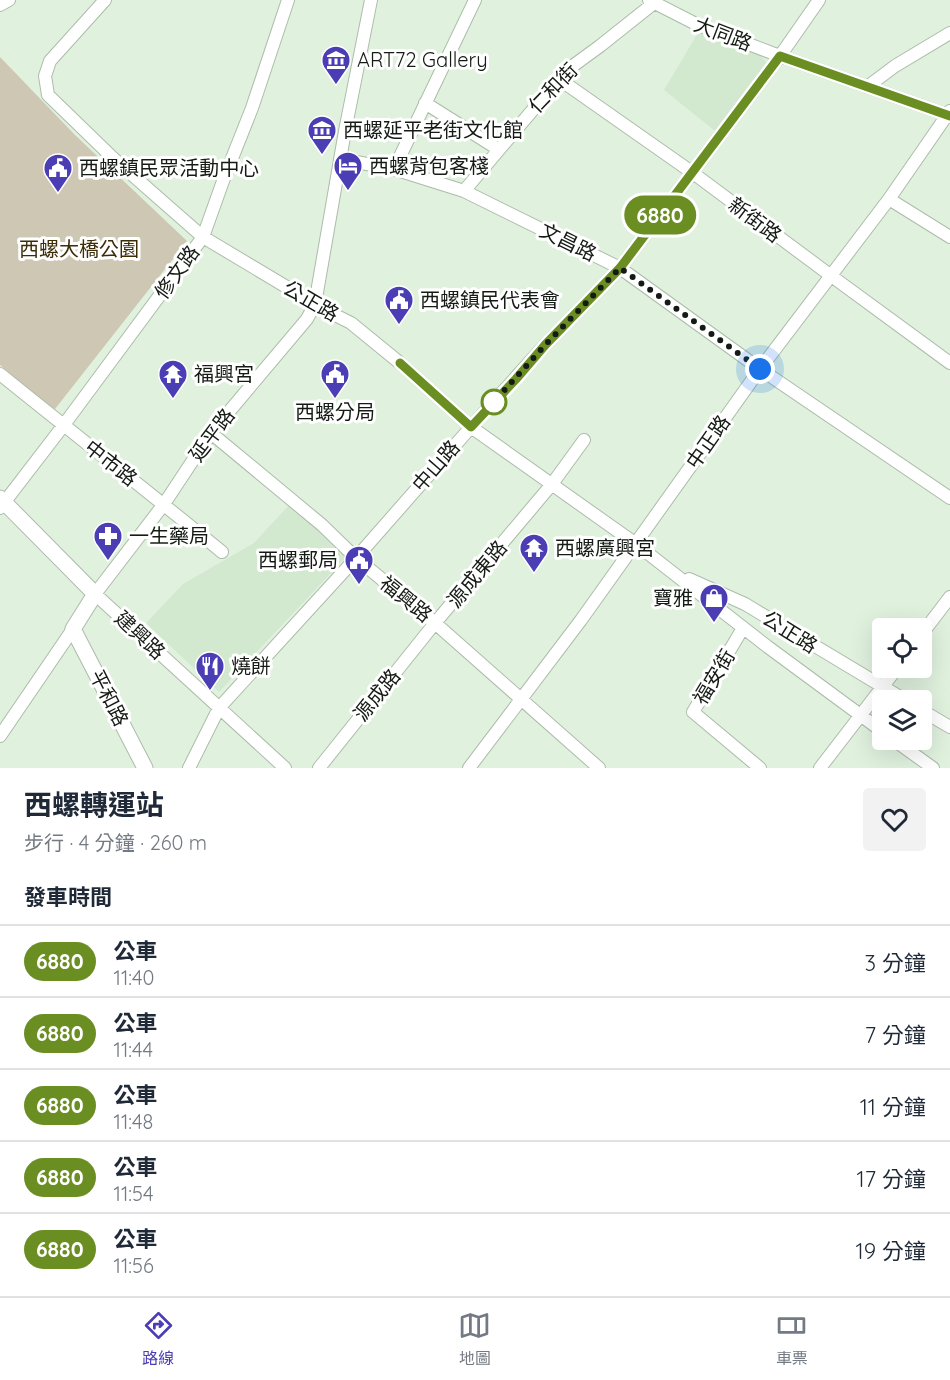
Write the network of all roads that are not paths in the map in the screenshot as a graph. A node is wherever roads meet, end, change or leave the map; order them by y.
1 (9, 0) edge
2 (105, 0) edge
3 (288, 0) edge
4 (371, 0) edge
5 (475, 0) edge
6 (819, 0) edge
7 (653, 1) edge
8 (0, 5) edge
9 (950, 33) edge
10 (780, 56) junction
11 (559, 79) junction
12 (867, 87) junction
13 (425, 103) junction
14 (949, 114) edge
15 (498, 149) junction
16 (340, 159) junction
17 (394, 169) junction
18 (693, 173) junction
19 (465, 191) junction
20 (889, 199) junction
21 (203, 237) junction
22 (950, 237) edge
23 (620, 268) junction
24 (830, 275) junction
25 (315, 304) junction
26 (950, 363) edge
27 (760, 369) junction
28 (0, 374) edge
29 (63, 426) junction
30 (471, 427) junction
31 (212, 433) junction
32 (584, 440) dead end
33 (552, 484) junction
34 (950, 498) edge
35 (2, 503) edge
36 (164, 504) junction
37 (636, 544) junction
38 (222, 552) dead end
39 (356, 558) junction
40 (672, 572) junction
41 (95, 594) junction
42 (950, 597) edge
43 (932, 621) edge
44 (435, 623) junction
45 (73, 628) junction
46 (743, 628) junction
47 (889, 678) edge
48 (882, 687) junction
49 (887, 690) edge
50 (522, 700) junction
51 (219, 708) junction
52 (861, 715) junction
53 (932, 716) edge
54 (872, 723) edge
55 (950, 727) edge
56 (0, 736) edge
57 (908, 750) edge
58 (145, 768) edge
59 (189, 768) edge
60 (285, 768) edge
61 (319, 768) edge
62 (469, 768) edge
63 (599, 768) edge
64 (760, 768) edge
65 (820, 768) edge
66 (933, 768) edge

1 - 8 street
2 - 21 street, 公正路
3 - 21 street, 修文路
4 - 16 street, 延平路
5 - 13 street
6 - 10 street, 中山路
7 - 10 street, 大同路
7 - 11 street, 仁和街
9 - 12 street
10 - 12 street, 大同路
10 - 18 street, 中山路
11 - 15 street, 仁和街
11 - 18 street, 新街路
12 - 14 street, 大同路
13 - 15 street
13 - 17 street
14 - 20 street, 中正路
15 - 19 street, 仁和街
16 - 17 street, 文昌路
16 - 25 street, 延平路
17 - 19 street, 文昌路
18 - 23 street, 中山路
18 - 24 street, 新街路
19 - 23 street, 文昌路
20 - 22 street
20 - 24 street, 中正路
21 - 25 street, 公正路
21 - 29 street, 修文路
23 - 27 street, 文昌路
23 - 30 street, 中山路
24 - 26 street, 新街路
24 - 27 street, 中正路
25 - 30 street, 公正路
25 - 31 street, 延平路
27 - 34 street, 文昌路
27 - 37 street, 中正路
28 - 29 street, 中市路
29 - 35 street, 修文路
29 - 36 street, 中市路
30 - 33 street, 公正路
30 - 39 street, 中山路
31 - 36 street, 延平路
31 - 39 street, 福興路
32 - 33 street, 源成東路
33 - 37 street, 公正路
33 - 44 street, 源成東路
35 - 41 main road, 建興路
36 - 38 street, 中市路
36 - 41 street, 延平路
37 - 40 street, 公正路
37 - 50 street, 中正路
39 - 44 street, 福興路
39 - 51 street, 中山路
40 - 46 street, 公正路
40 - 48 street, 公正路
41 - 45 main road, 延平路
41 - 51 street, 建興路
42 - 43 street
44 - 50 street, 福興路
44 - 61 street, 源成路
45 - 56 street, 延平路
45 - 58 main road, 平和路
46 - 52 street, 公正路
46 - 64 street, 福安街
47 - 48 street
48 - 49 street, 公正路
48 - 52 street
50 - 62 street, 中正路
50 - 63 street, 福興路
51 - 59 street, 中山路
51 - 60 street, 建興路
52 - 54 street, 公正路
52 - 65 street
53 - 55 street
57 - 66 street

